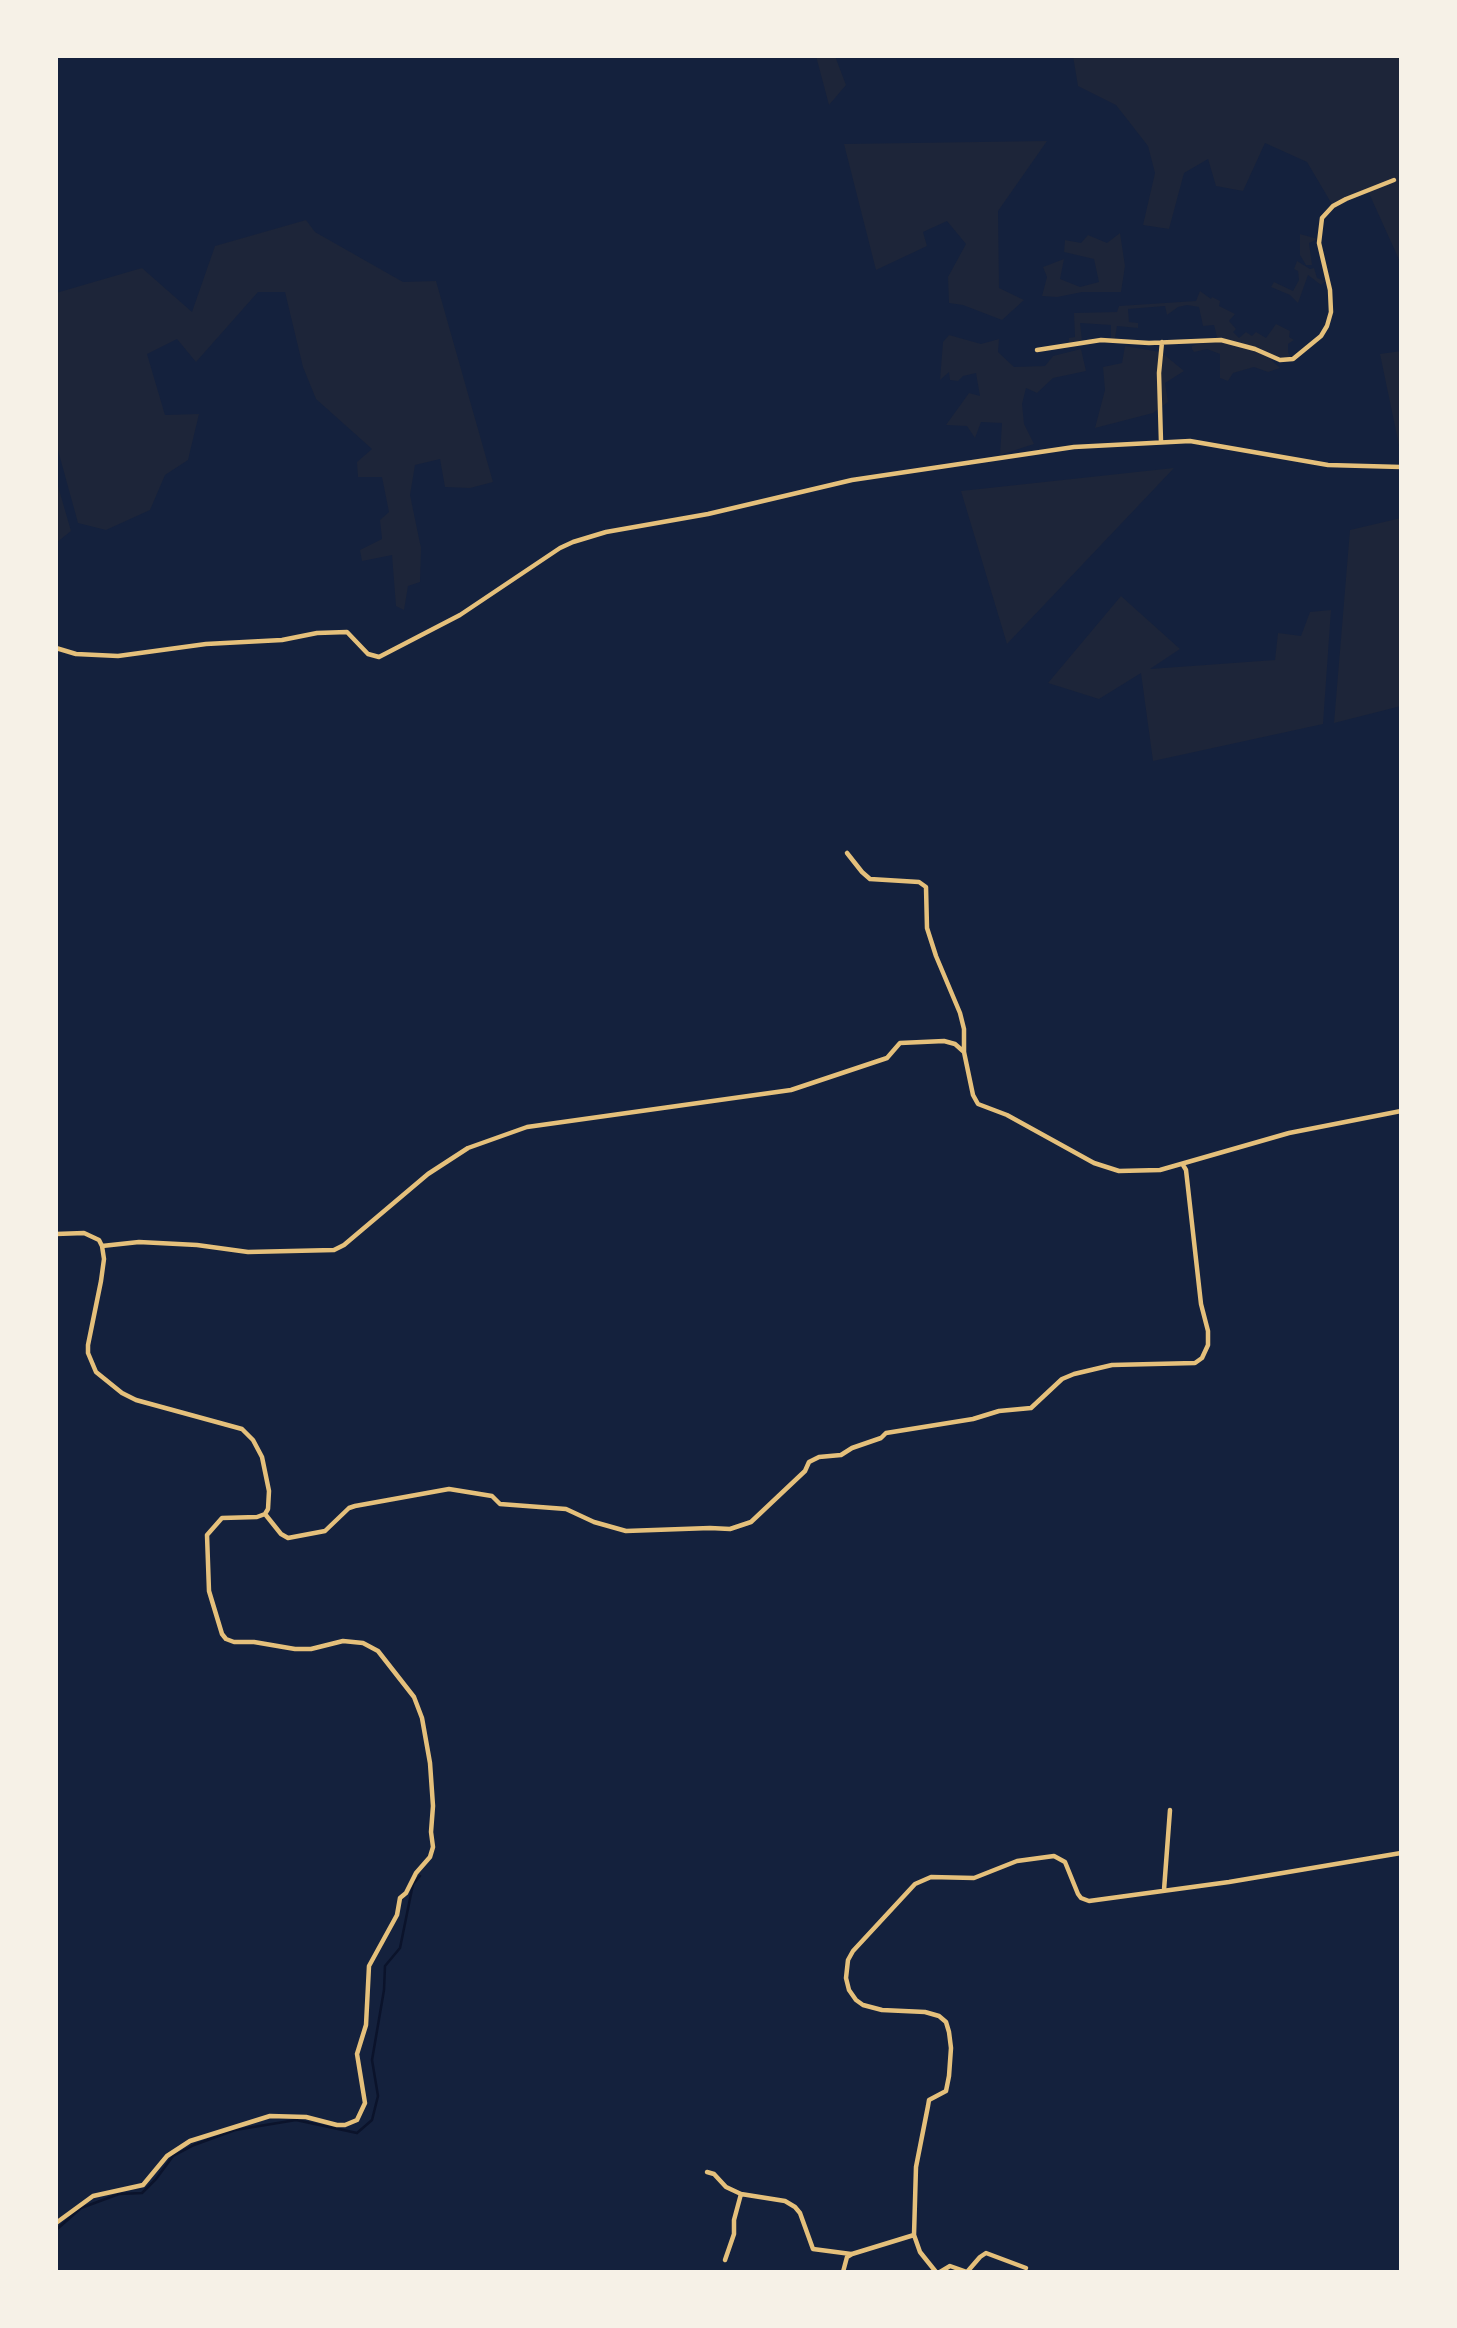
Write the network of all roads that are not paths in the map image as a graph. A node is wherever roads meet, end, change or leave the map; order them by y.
1 (1394, 180) dead end
2 (1162, 342) junction
3 (1037, 350) dead end
4 (1161, 442) junction
5 (1401, 467) edge
6 (56, 649) edge
7 (847, 853) dead end
8 (964, 1052) junction
9 (1401, 1111) edge
10 (1184, 1165) junction
11 (56, 1234) edge
12 (102, 1246) junction
13 (266, 1515) junction
14 (1170, 1810) dead end
15 (1401, 1853) edge
16 (1164, 1891) junction
17 (707, 2172) dead end
18 (741, 2194) junction
19 (56, 2223) edge
20 (914, 2235) junction
21 (852, 2254) junction
22 (725, 2260) dead end
23 (1026, 2268) dead end
24 (844, 2272) edge
25 (938, 2272) edge

1 - 2 street
2 - 3 street
2 - 4 street
4 - 5 street
4 - 6 street
7 - 8 street
8 - 10 street
8 - 12 street
9 - 10 street
10 - 13 street
11 - 12 street
12 - 13 street
13 - 19 street
14 - 16 street
15 - 16 street
16 - 20 street
17 - 18 street
18 - 21 street
18 - 22 street
20 - 21 street
20 - 25 street
21 - 24 street
23 - 25 street

